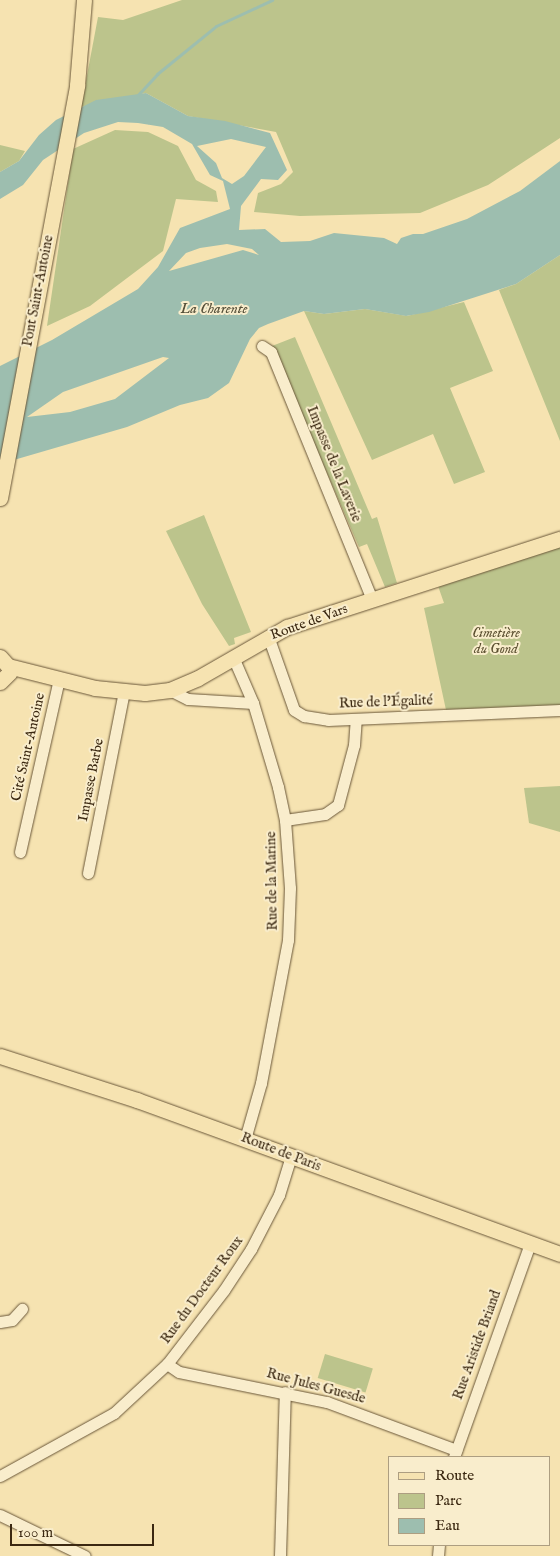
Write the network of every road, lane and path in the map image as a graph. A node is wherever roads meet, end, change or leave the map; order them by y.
1 (73, 0) edge
2 (84, 0) edge
3 (73, 85) junction
4 (262, 346) dead end
5 (0, 456) edge
6 (0, 498) edge
7 (560, 539) edge
8 (372, 599) junction
9 (268, 636) junction
10 (0, 657) edge
11 (233, 657) junction
12 (33, 674) junction
13 (3, 675) edge
14 (59, 679) junction
15 (170, 690) junction
16 (124, 692) junction
17 (253, 703) junction
18 (560, 710) edge
19 (356, 719) junction
20 (285, 820) junction
21 (20, 852) dead end
22 (88, 873) dead end
23 (0, 1056) edge
24 (245, 1139) junction
25 (289, 1156) junction
26 (530, 1244) junction
27 (560, 1254) edge
28 (22, 1309) dead end
29 (0, 1322) edge
30 (167, 1364) junction
31 (285, 1392) junction
32 (455, 1454) edge
33 (0, 1476) edge
34 (0, 1515) edge
35 (85, 1556) edge
36 (280, 1556) edge

1 - 3 main road
2 - 3 main road
3 - 5 main road, Pont Saint-Antoine
3 - 6 main road, Pont Saint-Antoine
4 - 8 street, Impasse de la Laverie
7 - 8 main road, Route de Vars
8 - 9 main road, Route de Vars
9 - 11 main road, Route de Vars
9 - 19 street, Rue de l'Égalité
10 - 12 main road, Route de Vars
11 - 15 main road, Route de Vars
11 - 17 street, Rue de la Marine
12 - 13 main road, Route de Vars
12 - 14 main road, Route de Vars
14 - 16 main road, Route de Vars
14 - 21 street, Cité Saint-Antoine
15 - 16 main road, Route de Vars
15 - 17 street
16 - 22 street, Impasse Barbe
17 - 20 street, Rue de la Marine
18 - 19 street, Rue de l'Égalité
19 - 20 street
20 - 24 street, Rue de la Marine
23 - 24 main road, Route de Paris
24 - 25 main road, Route de Paris
25 - 26 main road, Route de Paris
25 - 30 street, Rue du Docteur Roux
26 - 27 main road, Route de Paris
26 - 32 street, Rue Aristide Briand
28 - 29 street
30 - 31 street, Rue Jules Guesde
30 - 33 street, Rue du Docteur Roux
31 - 32 street, Rue Jules Guesde
31 - 36 street
34 - 35 street

